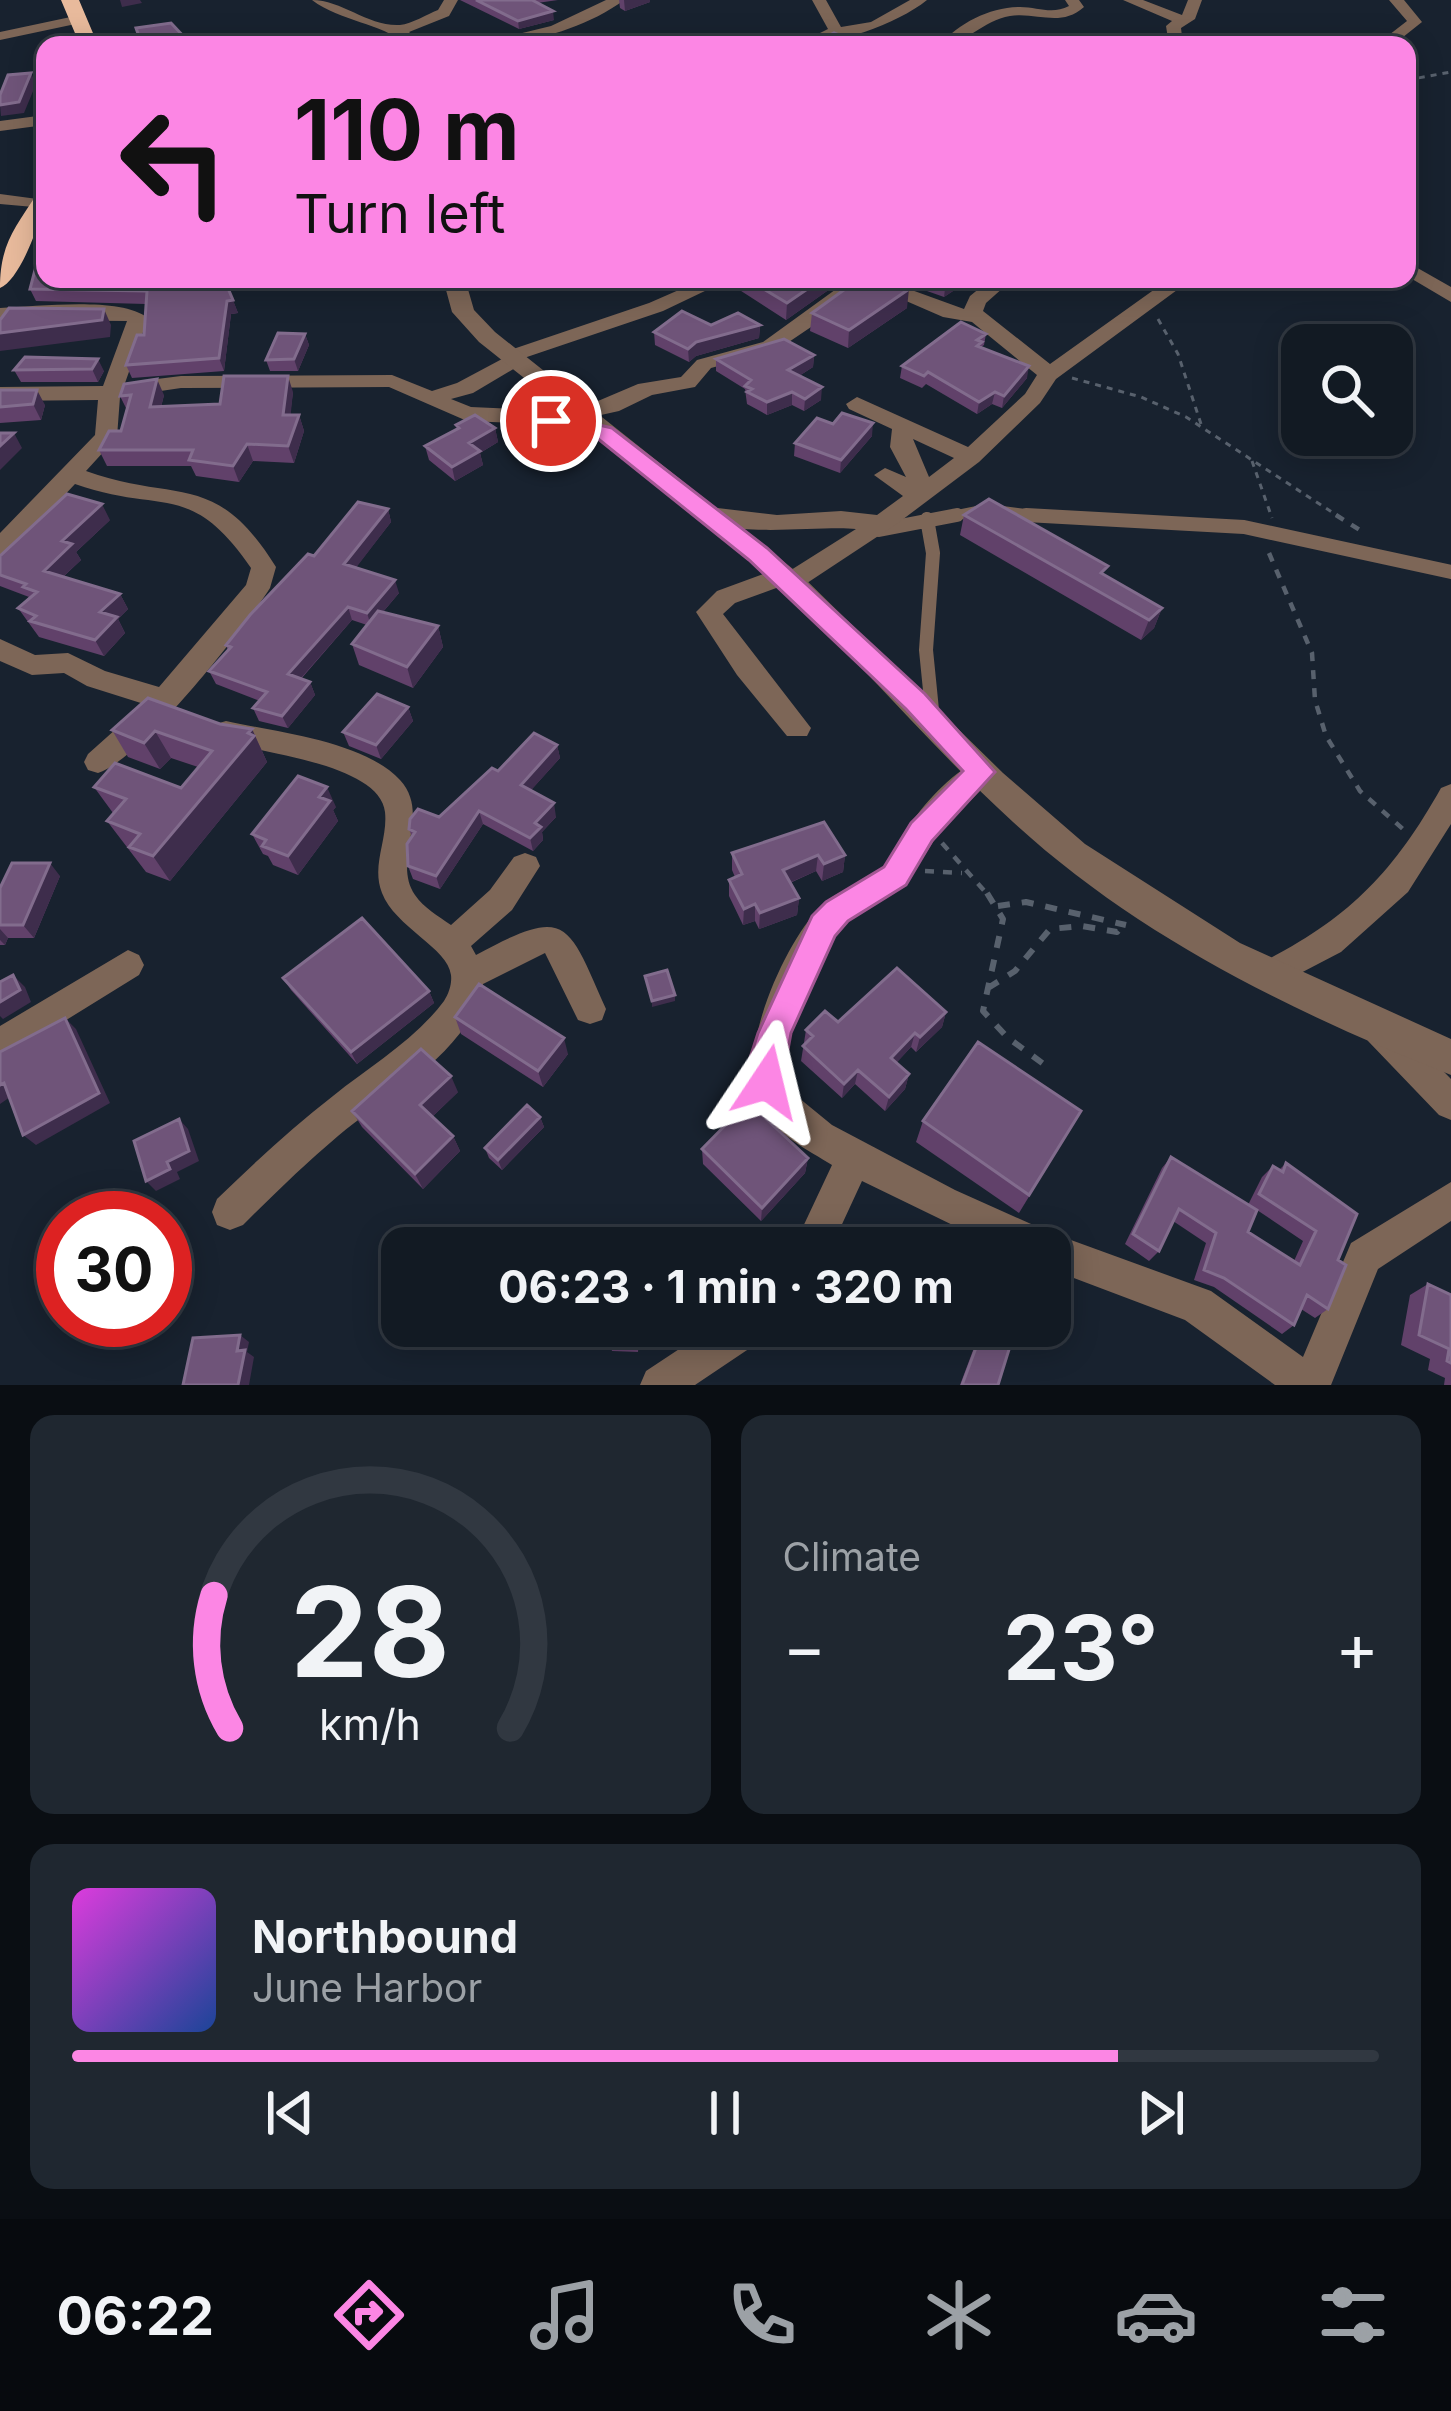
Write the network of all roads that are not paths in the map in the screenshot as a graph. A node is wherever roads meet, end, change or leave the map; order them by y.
1 (70, 0) edge
2 (319, 0) edge
3 (452, 0) edge
4 (617, 0) edge
5 (819, 0) edge
6 (920, 0) edge
7 (1072, 0) edge
8 (1130, 0) edge
9 (1195, 0) edge
10 (1396, 0) edge
11 (592, 4) edge
12 (80, 20) junction
13 (1183, 20) junction
14 (400, 30) junction
15 (835, 32) junction
16 (0, 36) edge
17 (86, 36) edge
18 (406, 36) edge
19 (522, 36) edge
20 (825, 36) edge
21 (959, 36) edge
22 (1173, 36) edge
23 (1396, 36) edge
24 (36, 121) edge
25 (0, 126) edge
26 (0, 199) edge
27 (36, 202) edge
28 (36, 213) edge
29 (36, 238) edge
30 (19, 239) junction
31 (1416, 274) edge
32 (0, 281) edge
33 (456, 288) edge
34 (699, 288) edge
35 (853, 288) edge
36 (885, 288) edge
37 (993, 288) edge
38 (1170, 288) edge
39 (1451, 296) edge
40 (0, 314) edge
41 (975, 316) junction
42 (513, 358) junction
43 (1051, 373) junction
44 (112, 391) junction
45 (0, 394) edge
46 (428, 400) junction
47 (857, 404) dead end
48 (594, 422) junction
49 (903, 427) junction
50 (968, 456) junction
51 (74, 475) junction
52 (885, 475) dead end
53 (924, 501) junction
54 (709, 515) junction
55 (874, 528) junction
56 (0, 548) edge
57 (1451, 572) edge
58 (785, 579) junction
59 (0, 649) edge
60 (161, 702) junction
61 (932, 720) junction
62 (797, 728) dead end
63 (98, 762) dead end
64 (981, 772) junction
65 (1451, 796) edge
66 (525, 866) dead end
67 (452, 943) junction
68 (128, 964) dead end
69 (467, 975) junction
70 (1268, 976) junction
71 (590, 1009) dead end
72 (1380, 1030) junction
73 (0, 1045) edge
74 (1451, 1057) edge
75 (1451, 1103) edge
76 (855, 1156) junction
77 (1451, 1200) edge
78 (230, 1212) dead end
79 (822, 1227) edge
80 (996, 1227) edge
81 (1071, 1258) edge
82 (717, 1347) edge
83 (660, 1385) edge

1 - 12 highway
2 - 14 street
3 - 14 street
4 - 11 street
5 - 15 street
6 - 15 street
7 - 21 street
8 - 13 street
9 - 13 street
10 - 23 street
11 - 19 street
12 - 16 street
12 - 17 highway
13 - 22 street
14 - 18 street
15 - 20 street
24 - 25 street
26 - 27 street
28 - 30 highway
29 - 30 street
30 - 32 highway
31 - 39 street
33 - 42 street
34 - 42 street
35 - 48 street
36 - 41 street
37 - 41 street
38 - 43 street
40 - 44 street
41 - 43 street
42 - 46 street
42 - 48 street
43 - 50 street
44 - 45 street
44 - 46 street
44 - 51 street
46 - 48 street
47 - 49 street
48 - 54 street
49 - 50 street
49 - 53 street
50 - 53 street
51 - 56 street
51 - 60 street
52 - 53 street
53 - 55 street
53 - 57 lane
53 - 61 lane
54 - 55 street
54 - 58 street
55 - 58 street
58 - 61 street
58 - 62 street
59 - 60 street
60 - 63 street
60 - 67 street
61 - 64 street
64 - 70 street
64 - 76 street
65 - 70 street
66 - 67 street
67 - 69 street
68 - 73 street
69 - 71 street
69 - 78 street
70 - 72 street
72 - 74 street
72 - 75 street
76 - 79 street
76 - 80 street
77 - 81 street
82 - 83 street

